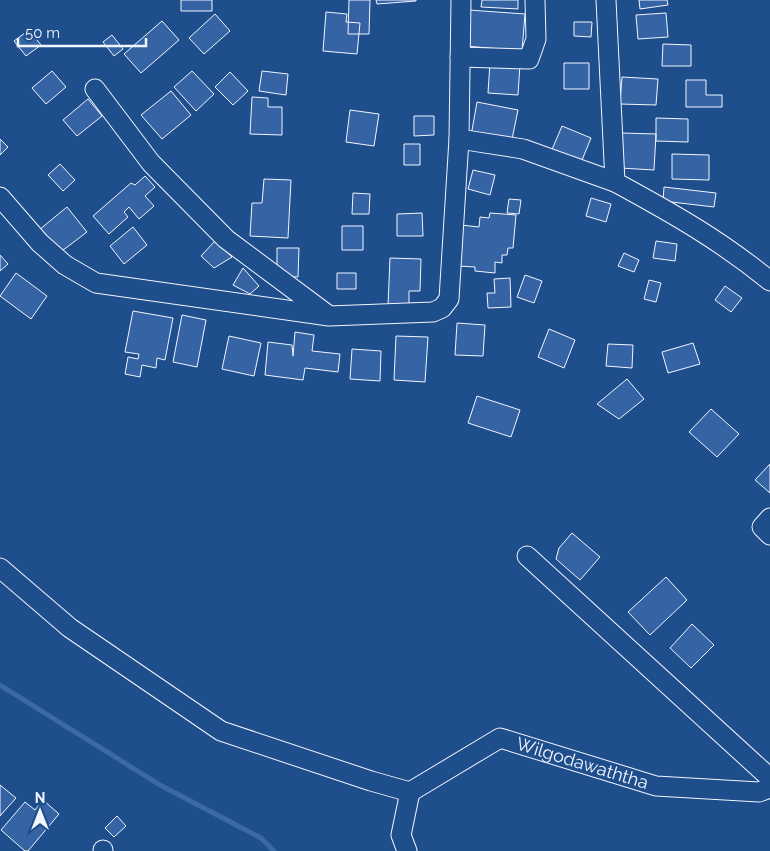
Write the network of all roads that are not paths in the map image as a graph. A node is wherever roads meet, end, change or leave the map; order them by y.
1 (461, 0) edge
2 (535, 0) edge
3 (606, 0) edge
4 (460, 58) junction
5 (96, 89) dead end
6 (459, 139) junction
7 (615, 182) junction
8 (0, 197) edge
9 (770, 281) edge
10 (329, 316) junction
11 (770, 518) edge
12 (770, 535) edge
13 (527, 556) dead end
14 (0, 568) edge
15 (770, 778) edge
16 (770, 788) edge
17 (410, 792) junction
18 (407, 851) edge

1 - 4 street
2 - 4 street
3 - 7 street
4 - 6 street
5 - 10 street
6 - 7 street
6 - 10 street
7 - 9 street
8 - 10 street
11 - 12 street
13 - 15 street
14 - 17 street
16 - 17 street, Wilgodawaththa
17 - 18 street

